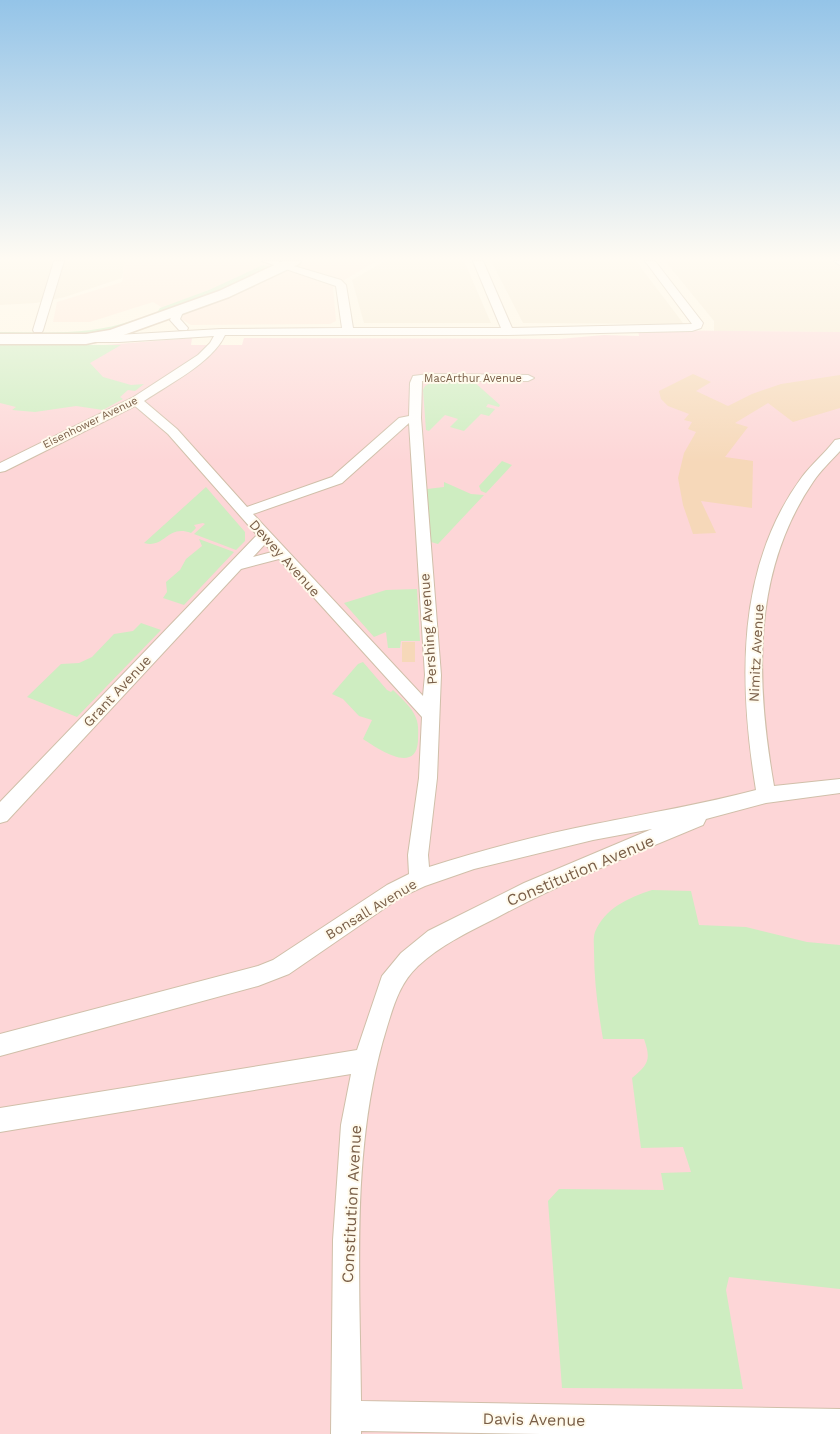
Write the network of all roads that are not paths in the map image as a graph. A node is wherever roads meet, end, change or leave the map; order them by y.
1 (91, 328) edge
2 (126, 328) edge
3 (183, 328) edge
4 (347, 328) edge
5 (506, 328) edge
6 (692, 328) edge
7 (0, 330) edge
8 (38, 330) joint
9 (222, 332) junction
10 (348, 332) junction
11 (508, 332) junction
12 (0, 339) edge
13 (86, 339) junction
14 (417, 378) joint
15 (528, 378) dead end
16 (136, 401) junction
17 (415, 418) junction
18 (840, 443) edge
19 (0, 468) edge
20 (244, 512) junction
21 (265, 535) junction
22 (282, 554) junction
23 (234, 566) junction
24 (432, 716) junction
25 (840, 786) edge
26 (766, 795) junction
27 (706, 811) junction
28 (0, 815) edge
29 (420, 879) junction
30 (0, 1045) edge
31 (366, 1060) junction
32 (0, 1120) edge
33 (840, 1424) edge
34 (347, 1425) edge

1 - 8 main road
2 - 13 main road
3 - 9 street
4 - 10 street
5 - 11 street
6 - 11 street
7 - 8 main road
9 - 10 street
9 - 13 street
9 - 16 street, Eisenhower Avenue
10 - 11 street
12 - 13 main road
14 - 15 street, MacArthur Avenue
14 - 17 street, Pershing Avenue
16 - 19 street, Eisenhower Avenue
16 - 20 street, Dewey Avenue
17 - 20 street
17 - 24 street, Pershing Avenue
18 - 26 street, Nimitz Avenue
20 - 21 street, Dewey Avenue
21 - 22 street, Dewey Avenue
21 - 23 street, Grant Avenue
22 - 23 street
22 - 24 street, Dewey Avenue
23 - 28 street, Grant Avenue
24 - 29 street, Pershing Avenue
25 - 26 street, Bonsall Avenue
26 - 27 street, Bonsall Avenue
27 - 29 street, Bonsall Avenue
27 - 31 street, Constitution Avenue
29 - 30 street, Bonsall Avenue
31 - 32 street
31 - 34 street, Constitution Avenue
33 - 34 street, Davis Avenue

